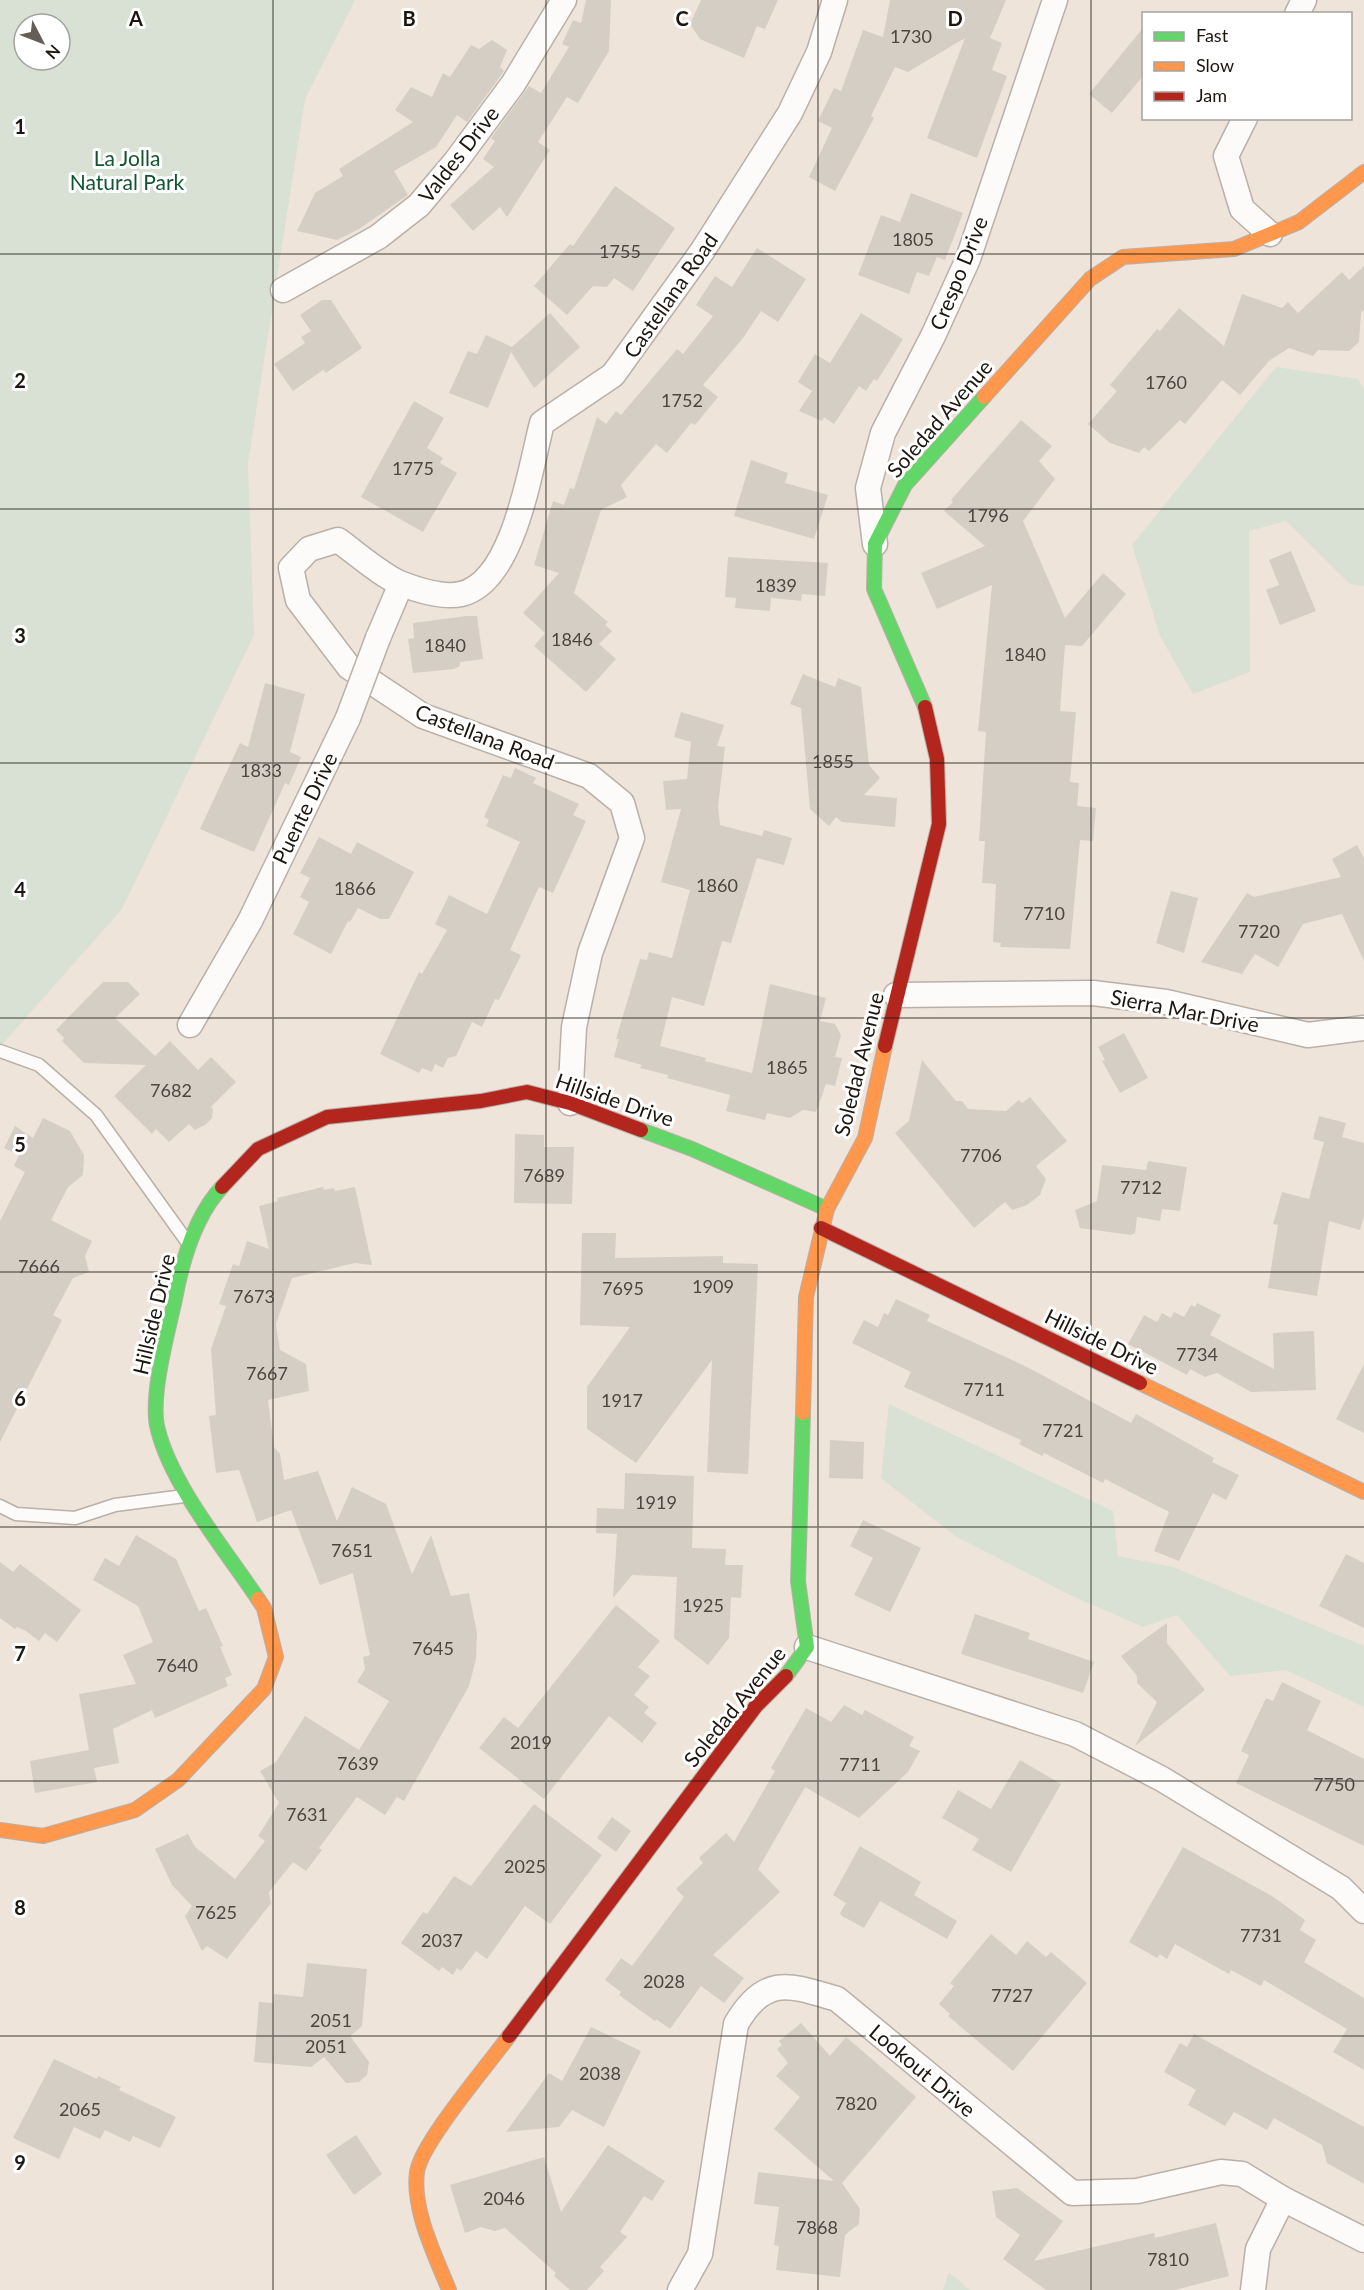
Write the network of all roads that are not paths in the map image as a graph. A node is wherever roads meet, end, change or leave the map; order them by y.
1 (564, 0) edge
2 (835, 0) edge
3 (1055, 0) edge
4 (1244, 120) edge
5 (1364, 172) edge
6 (1270, 234) junction
7 (283, 290) dead end
8 (875, 544) junction
9 (401, 584) junction
10 (896, 995) junction
11 (190, 1025) dead end
12 (1364, 1028) edge
13 (0, 1051) edge
14 (570, 1103) junction
15 (827, 1209) junction
16 (821, 1228) junction
17 (190, 1247) junction
18 (1364, 1492) edge
19 (189, 1495) junction
20 (0, 1506) edge
21 (807, 1647) junction
22 (0, 1830) edge
23 (1364, 1911) edge
24 (1283, 2199) junction
25 (1364, 2240) edge
26 (449, 2290) edge
27 (680, 2290) edge
28 (1253, 2290) edge

1 - 7 street, Valdes Drive
2 - 9 street, Castellana Road
3 - 8 street, Crespo Drive
4 - 6 street
5 - 6 street, Soledad Avenue
6 - 8 street, Soledad Avenue
8 - 10 street, Soledad Avenue
9 - 11 street, Puente Drive, bridge
9 - 14 street, Castellana Road
10 - 12 street, Sierra Mar Drive
10 - 15 street, Soledad Avenue
13 - 17 lane
14 - 15 street, Hillside Drive
14 - 17 street, Hillside Drive
15 - 16 street, Soledad Avenue
16 - 18 street, Hillside Drive
16 - 21 street, Soledad Avenue
17 - 19 street, Hillside Drive
19 - 20 lane
19 - 22 street, Hillside Drive
21 - 23 street
21 - 26 street, Soledad Avenue
24 - 25 street, Lookout Drive
24 - 27 street, Lookout Drive
24 - 28 street

